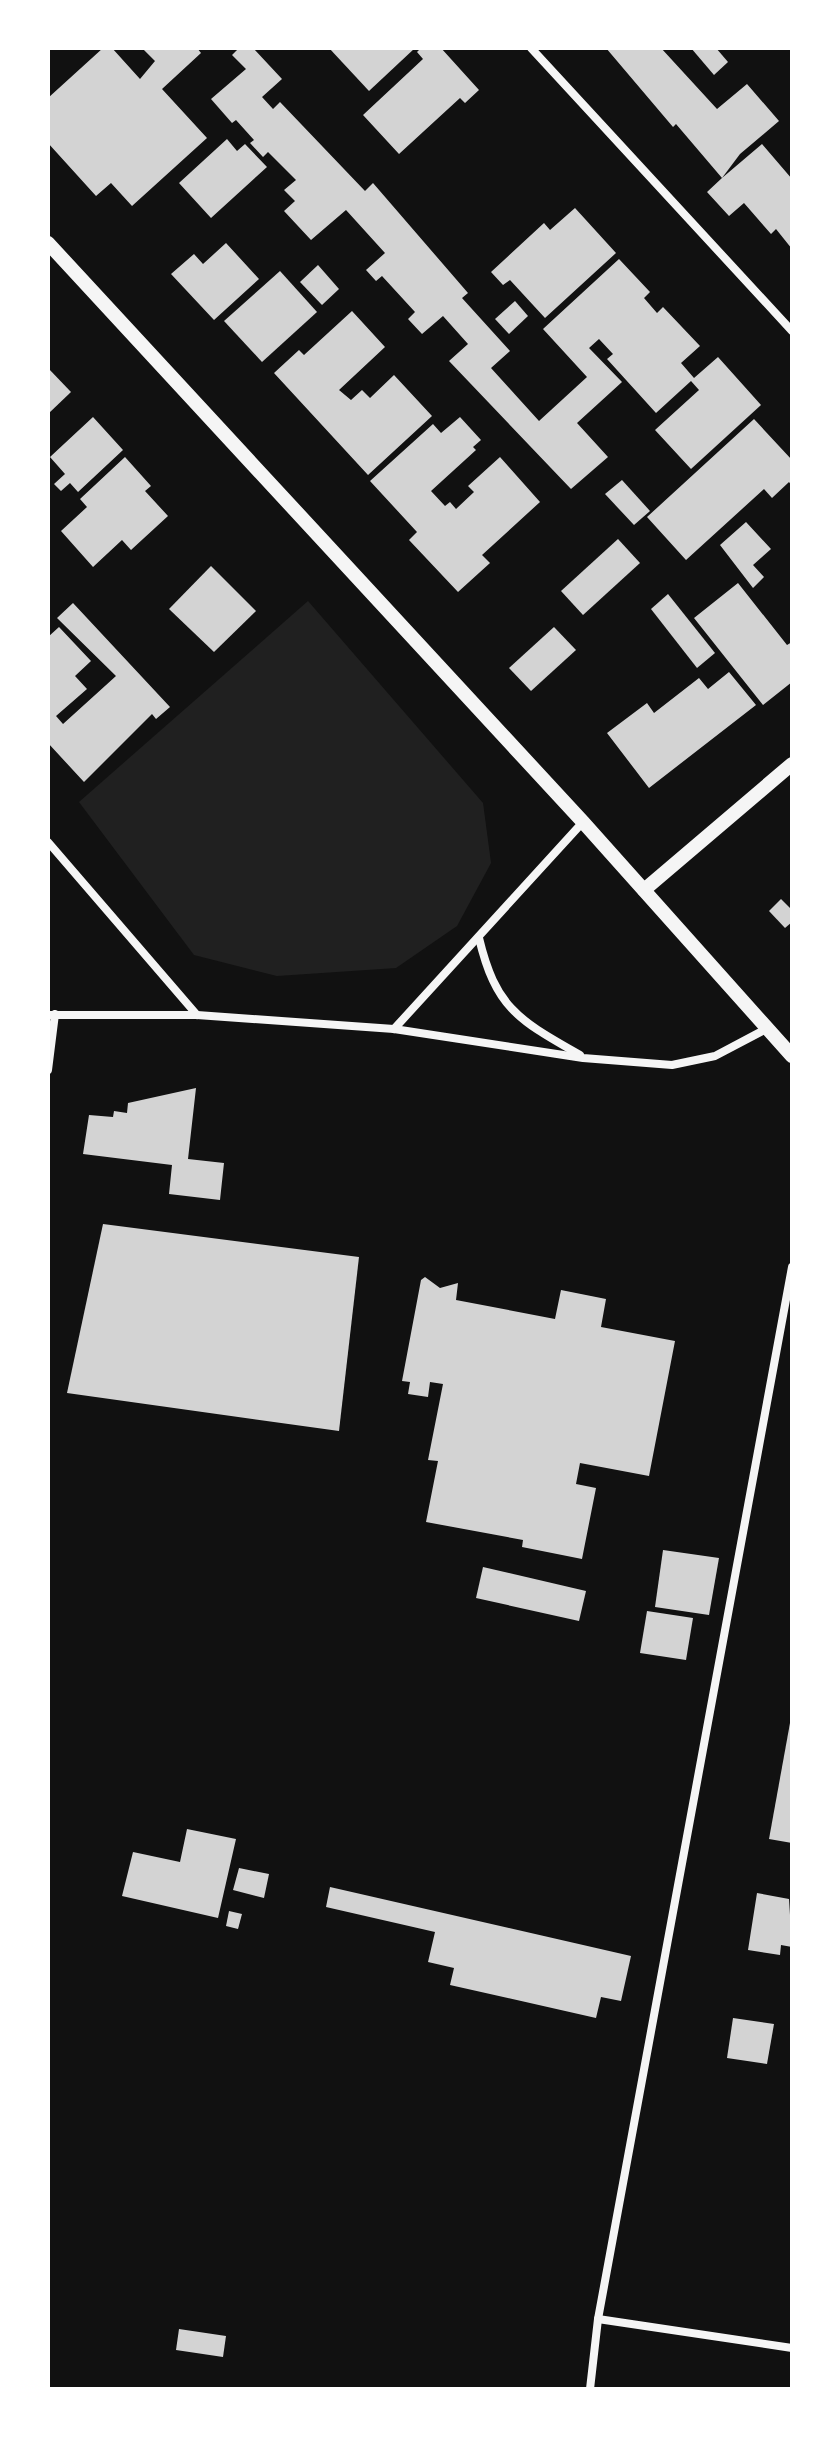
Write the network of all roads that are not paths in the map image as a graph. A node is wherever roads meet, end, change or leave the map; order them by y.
1 (531, 48) edge
2 (48, 243) edge
3 (792, 331) edge
4 (792, 764) edge
5 (583, 822) junction
6 (48, 842) edge
7 (644, 890) junction
8 (479, 938) junction
9 (52, 1014) edge
10 (197, 1015) junction
11 (768, 1028) junction
12 (394, 1029) junction
13 (792, 1056) edge
14 (583, 1058) junction
15 (48, 1070) edge
16 (792, 1267) edge
17 (598, 2319) junction
18 (792, 2348) edge
19 (590, 2389) edge

1 - 3 street
2 - 5 street
4 - 7 street
5 - 7 street
5 - 8 street
6 - 10 street
7 - 11 street
8 - 12 street
8 - 14 street
9 - 10 street
9 - 15 street
10 - 12 street
11 - 13 street
11 - 14 street
12 - 14 street
16 - 17 street
17 - 18 street
17 - 19 street

